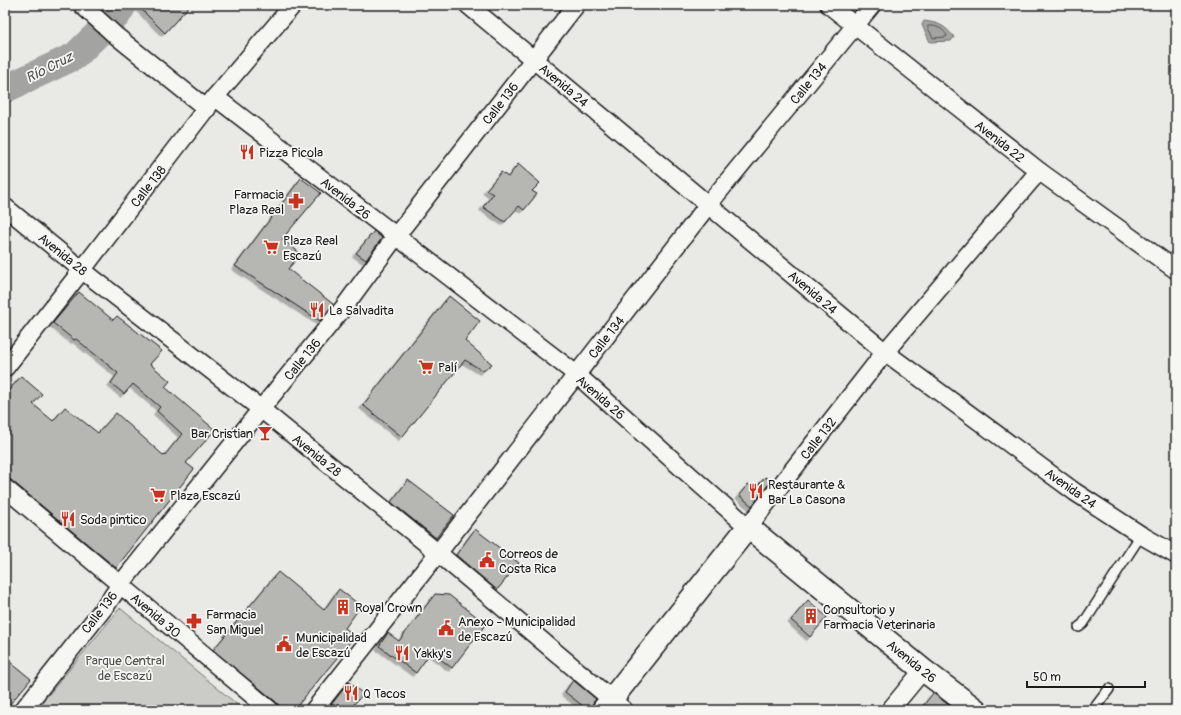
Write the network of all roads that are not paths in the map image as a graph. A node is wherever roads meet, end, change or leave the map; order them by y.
1 (82, 5) edge
2 (293, 5) edge
3 (468, 5) edge
4 (576, 5) edge
5 (830, 5) edge
6 (872, 5) edge
7 (855, 26) junction
8 (533, 60) junction
9 (211, 103) junction
10 (1039, 171) junction
11 (708, 205) junction
12 (5, 207) edge
13 (396, 236) junction
14 (82, 270) junction
15 (1176, 270) edge
16 (885, 352) junction
17 (5, 368) edge
18 (576, 374) junction
19 (261, 410) junction
20 (5, 488) edge
21 (748, 527) junction
22 (1141, 534) junction
23 (438, 553) junction
24 (1176, 555) edge
25 (120, 585) junction
26 (1079, 627) dead end
27 (923, 670) junction
28 (1109, 689) dead end
29 (613, 706) edge
30 (23, 710) edge
31 (270, 710) edge
32 (314, 710) edge
33 (890, 710) edge
34 (976, 710) edge
35 (1093, 710) edge

1 - 9 street, Avenida 26
2 - 9 street, Calle 138
3 - 8 street, Avenida 24
4 - 8 street, Calle 136
5 - 7 street, Avenida 22
6 - 7 street, Calle 134
7 - 10 street, Avenida 22
7 - 11 street, Calle 134
8 - 11 street, Avenida 24
8 - 13 street, Calle 136
9 - 13 street, Avenida 26
9 - 14 street, Calle 138
10 - 15 street, Avenida 22
10 - 16 street, Calle 132
11 - 16 street, Avenida 24
11 - 18 street, Calle 134
12 - 14 street, Avenida 28
13 - 18 street, Avenida 26
13 - 19 street, Calle 136
14 - 17 street, Calle 138
14 - 19 street, Avenida 28
16 - 21 street, Calle 132
16 - 22 street, Avenida 24
18 - 21 street, Avenida 26
18 - 23 street, Calle 134
19 - 23 street, Avenida 28
19 - 25 street, Calle 136
20 - 25 street, Avenida 30
21 - 27 main road, Avenida 26
21 - 29 main road, Calle 132
22 - 24 street, Avenida 24
22 - 26 lane
23 - 29 street, Avenida 28
23 - 32 street, Calle 134
25 - 30 street, Calle 136
25 - 31 street, Avenida 30
27 - 33 street
27 - 34 main road, Avenida 26
28 - 35 lane

